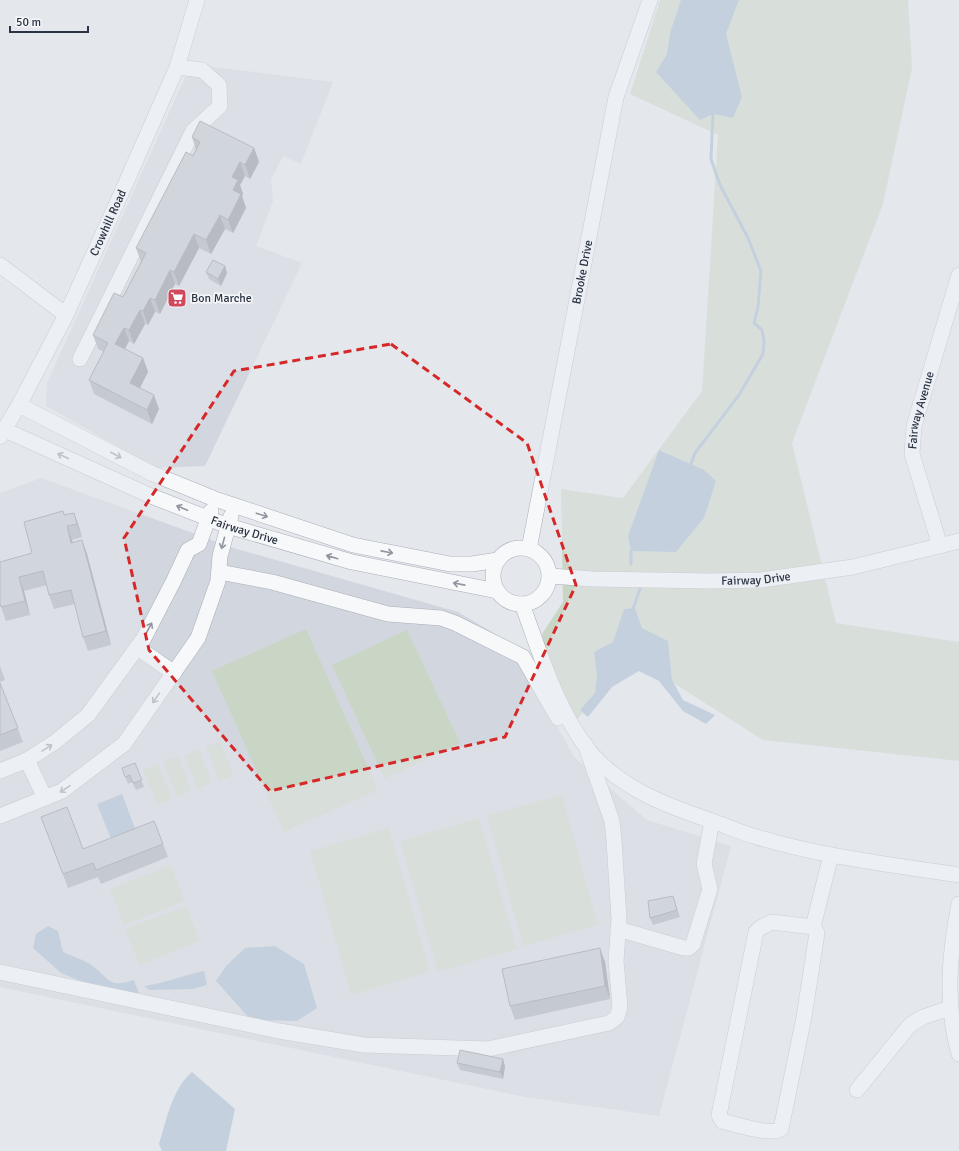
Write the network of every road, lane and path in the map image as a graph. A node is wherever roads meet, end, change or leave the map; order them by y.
1 (197, 0) edge
2 (650, 0) edge
3 (177, 67) junction
4 (0, 265) edge
5 (959, 275) edge
6 (66, 315) junction
7 (80, 359) dead end
8 (19, 405) junction
9 (2, 433) edge
10 (215, 499) junction
11 (234, 506) junction
12 (209, 520) junction
13 (228, 526) junction
14 (959, 541) edge
15 (940, 546) junction
16 (529, 549) junction
17 (498, 560) junction
18 (219, 572) junction
19 (550, 576) junction
20 (497, 591) junction
21 (522, 604) junction
22 (137, 647) junction
23 (174, 673) junction
24 (585, 744) junction
25 (27, 760) junction
26 (593, 766) junction
27 (0, 771) edge
28 (45, 798) junction
29 (0, 816) edge
30 (712, 821) junction
31 (831, 856) junction
32 (959, 875) edge
33 (959, 904) edge
34 (813, 927) junction
35 (618, 929) junction
36 (0, 972) edge
37 (950, 1008) junction
38 (959, 1054) edge
39 (857, 1090) dead end

1 - 3 street, Crowhill Road
2 - 16 street, Brooke Drive
3 - 6 street, Crowhill Road
3 - 7 street
4 - 6 street
5 - 15 street, Fairway Avenue
6 - 8 street, Crowhill Road
8 - 9 street, Crowhill Road
8 -> 10 street, Fairway Drive
12 -> 9 street, Fairway Drive
10 - 11 street, Fairway Drive
10 - 12 street
11 - 13 street
11 -> 17 street, Fairway Drive
12 - 13 street, Fairway Drive
22 -> 12 street
13 -> 18 street
20 -> 13 street, Fairway Drive
14 - 15 street, Fairway Drive
15 - 19 street, Fairway Drive
16 - 17 street
16 - 19 street
17 - 20 street
18 - 23 street
18 - 26 street
19 - 21 street
20 - 21 street
21 - 24 street
22 - 23 street
25 -> 22 street
23 -> 28 street
24 - 26 street
24 - 30 street
25 - 27 street
25 - 28 street
26 - 35 street
28 - 29 street
30 - 31 street
30 - 35 street
31 - 32 street
31 - 34 street
33 - 37 street
34 - 34 street
35 - 36 street
37 - 38 street
37 - 39 street

